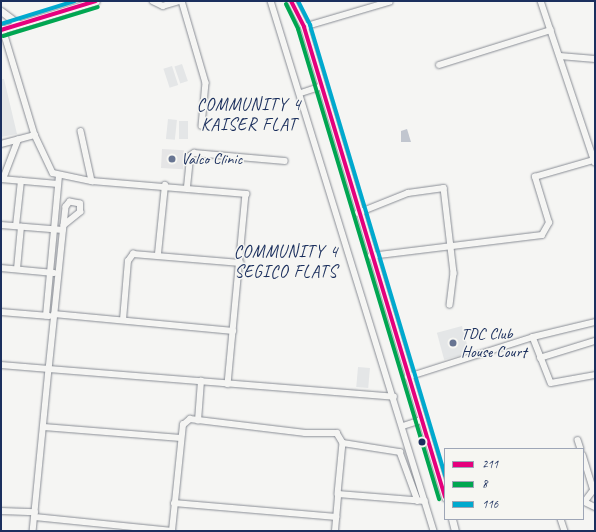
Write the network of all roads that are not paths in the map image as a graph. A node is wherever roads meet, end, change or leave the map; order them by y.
1 (96, 1) edge
2 (152, 1) edge
3 (180, 1) edge
4 (271, 1) edge
5 (291, 1) edge
6 (296, 1) edge
7 (542, 1) edge
8 (389, 2) dead end
9 (297, 9) junction
10 (1, 11) edge
11 (18, 24) junction
12 (2, 28) edge
13 (304, 28) junction
14 (551, 30) junction
15 (560, 56) junction
16 (595, 59) edge
17 (439, 65) dead end
18 (320, 87) junction
19 (301, 93) junction
20 (202, 126) dead end
21 (81, 131) dead end
22 (35, 135) junction
23 (18, 140) junction
24 (1, 144) edge
25 (285, 161) dead end
26 (594, 161) edge
27 (59, 177) junction
28 (2, 179) edge
29 (21, 181) junction
30 (92, 181) junction
31 (58, 184) junction
32 (165, 185) junction
33 (186, 187) junction
34 (358, 213) junction
35 (1, 225) edge
36 (18, 226) junction
37 (55, 230) junction
38 (450, 249) junction
39 (158, 254) junction
40 (371, 256) junction
41 (240, 262) junction
42 (1, 268) edge
43 (17, 269) junction
44 (51, 273) junction
45 (59, 274) junction
46 (450, 305) dead end
47 (1, 312) edge
48 (46, 316) junction
49 (54, 316) junction
50 (123, 320) junction
51 (595, 322) edge
52 (234, 331) junction
53 (533, 337) junction
54 (595, 341) edge
55 (540, 358) junction
56 (1, 364) edge
57 (49, 369) junction
58 (595, 375) edge
59 (408, 377) junction
60 (201, 381) junction
61 (228, 384) junction
62 (394, 397) junction
63 (422, 420) junction
64 (198, 421) junction
65 (402, 426) junction
66 (44, 427) junction
67 (181, 438) junction
68 (578, 440) dead end
69 (343, 443) junction
70 (581, 448) edge
71 (584, 458) edge
72 (338, 494) junction
73 (444, 494) edge
74 (418, 501) junction
75 (425, 502) junction
76 (174, 503) junction
77 (595, 506) edge
78 (1, 511) edge
79 (35, 514) junction
80 (336, 517) junction
81 (452, 520) edge
82 (561, 520) edge
83 (33, 531) edge
84 (172, 531) edge
85 (335, 531) edge
86 (434, 531) edge
87 (455, 531) edge
88 (565, 531) edge

1 - 11 main road
2 - 3 street
3 - 20 street
4 - 19 street
5 - 9 main road
6 - 9 main road
7 - 14 street
8 - 13 street
9 - 13 main road
10 - 11 main road
11 - 12 main road
12 - 22 street
13 - 18 main road
14 - 15 street
14 - 17 street
15 - 16 street
15 - 26 street
18 - 19 street
18 - 34 main road
19 - 62 street
21 - 30 street
22 - 23 street
22 - 27 street
23 - 24 street
23 - 28 street
25 - 33 street
26 - 38 street
27 - 30 street
27 - 31 street
28 - 29 street
29 - 31 street
29 - 36 street
30 - 32 street
31 - 37 street
32 - 33 street
32 - 39 street
33 - 41 street
34 - 38 street
34 - 40 main road
35 - 36 street
36 - 37 street
36 - 43 street
37 - 44 street
37 - 45 street
38 - 40 street
38 - 46 street
39 - 41 street
39 - 50 street
40 - 59 main road
41 - 52 street
42 - 43 street
43 - 44 street
44 - 45 street
44 - 48 street
45 - 49 street
47 - 48 street
48 - 49 street
49 - 50 street
49 - 57 street
50 - 52 street
51 - 53 street
52 - 61 street
53 - 55 street
53 - 59 street
54 - 55 street
55 - 58 street
56 - 57 street
57 - 60 street
57 - 66 street
59 - 63 main road
60 - 61 street
60 - 64 street
61 - 62 street
62 - 65 street
63 - 65 street
63 - 73 main road
64 - 67 street
64 - 69 street
65 - 75 street
66 - 67 street
66 - 79 street
67 - 76 street
68 - 70 street
69 - 72 street
69 - 74 street
71 - 77 street
72 - 74 street
72 - 80 street
74 - 75 street
75 - 86 street
76 - 80 street
76 - 84 street
78 - 79 street
79 - 83 street
79 - 84 street
80 - 85 street
81 - 87 main road
82 - 88 street

